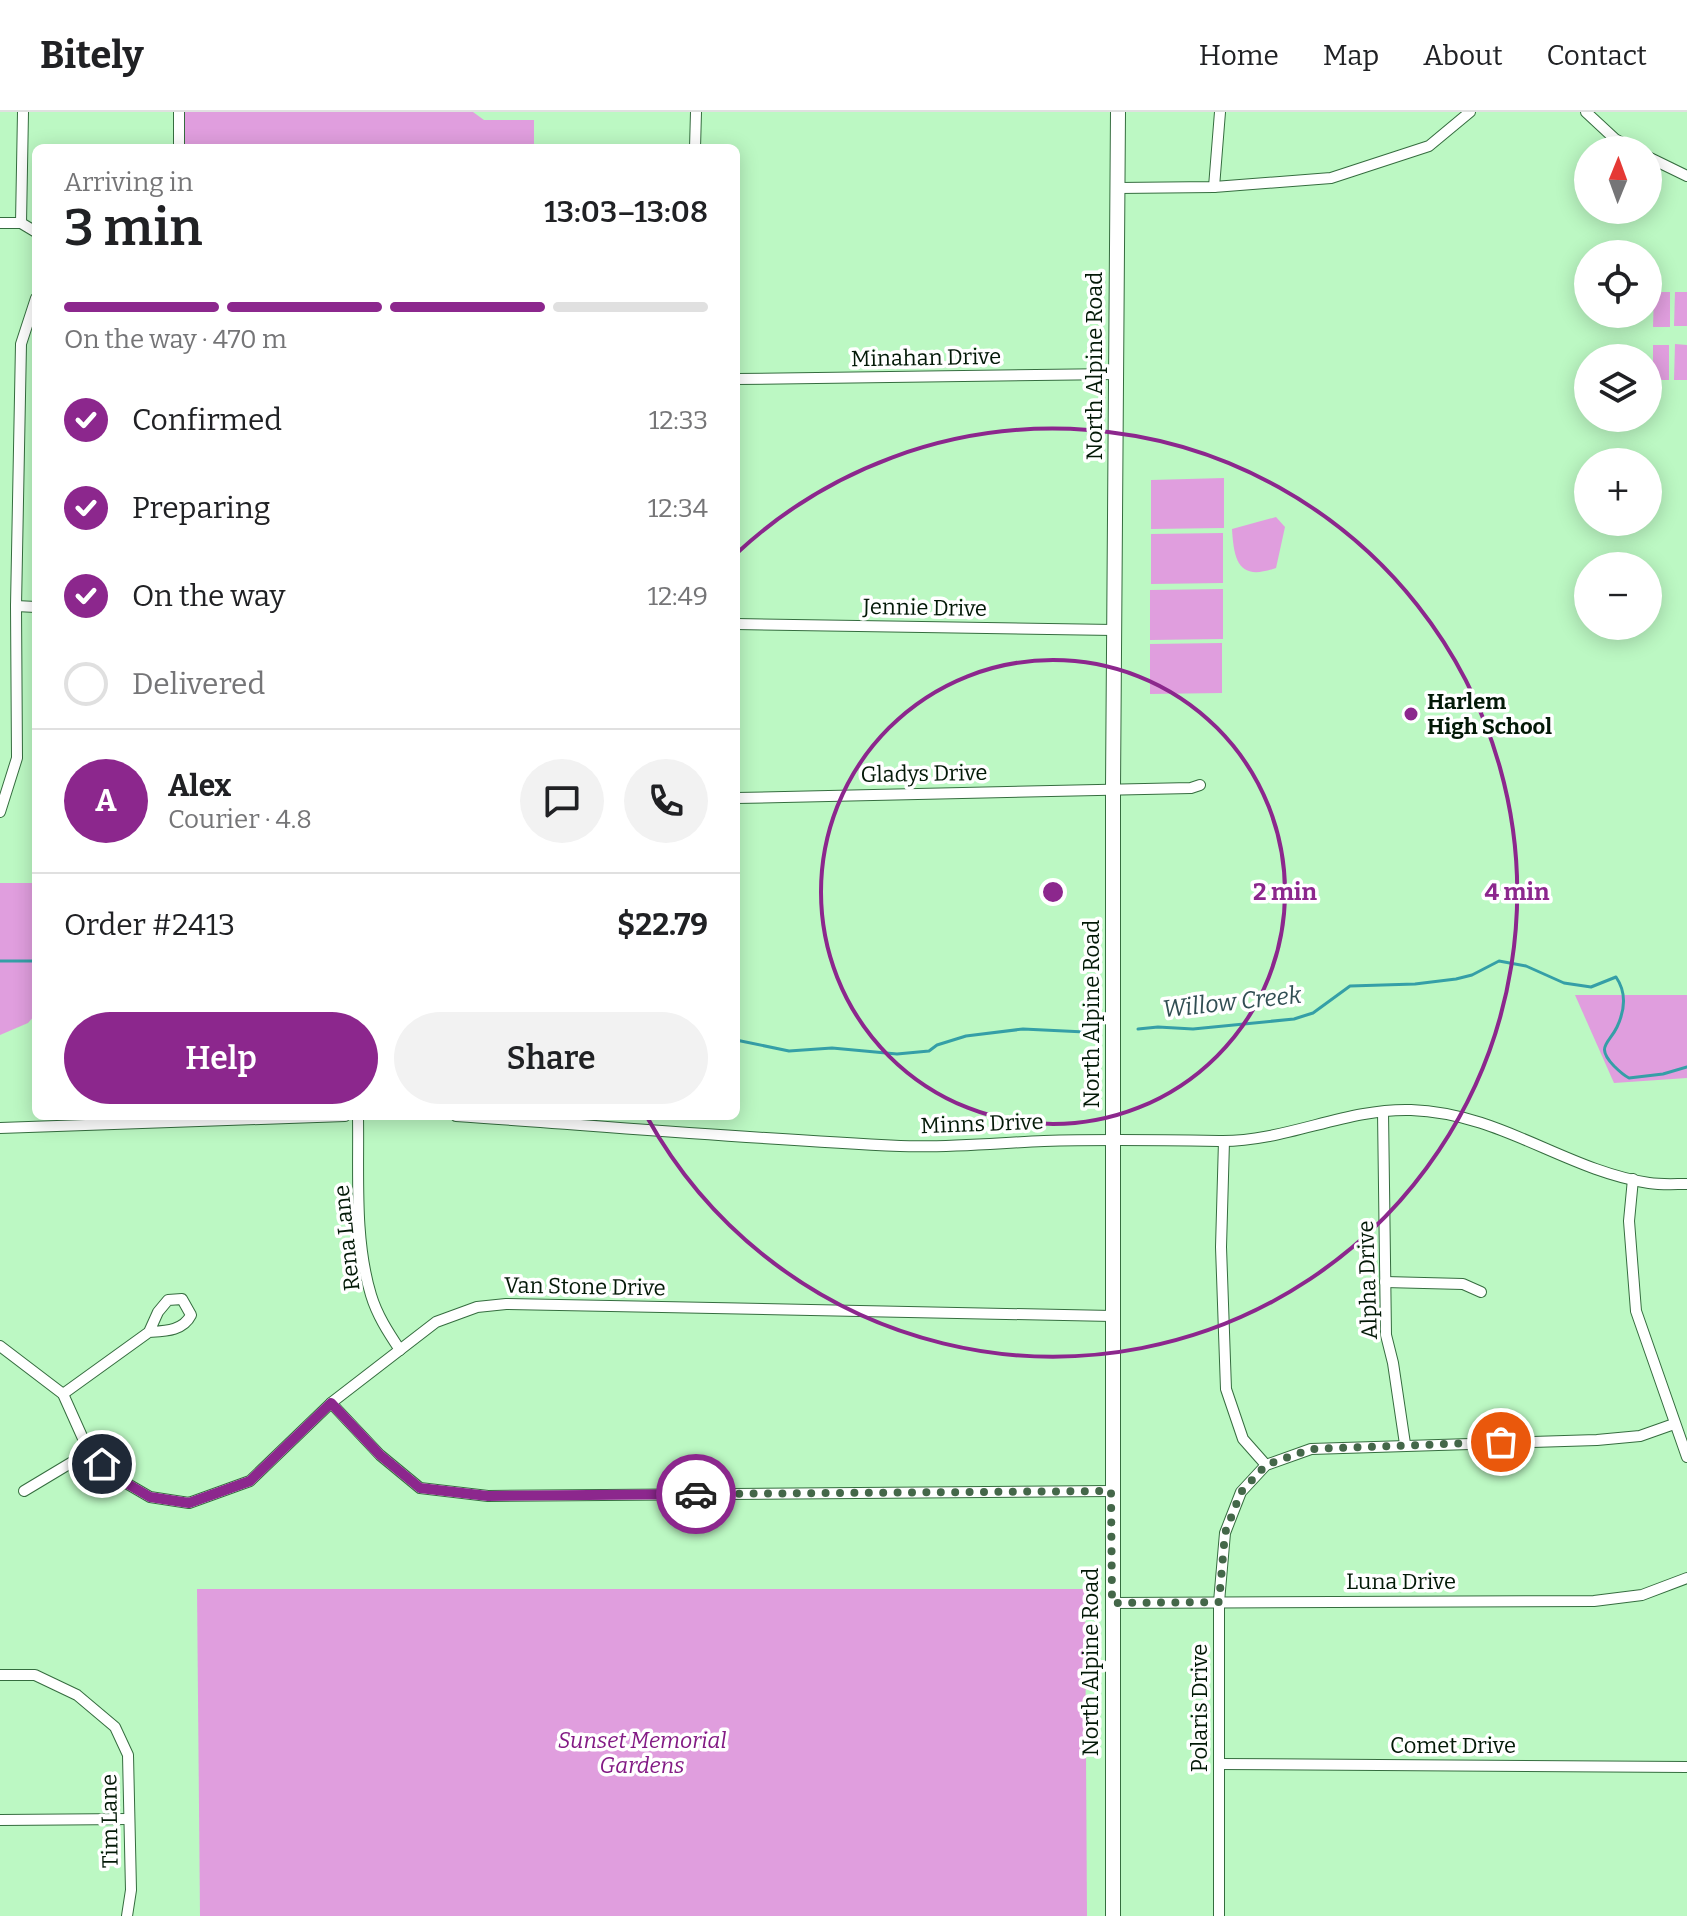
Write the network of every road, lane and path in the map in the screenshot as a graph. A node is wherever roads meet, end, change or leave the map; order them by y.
1 (23, 112) edge
2 (179, 112) edge
3 (696, 112) edge
4 (1118, 112) edge
5 (1220, 112) edge
6 (1470, 112) edge
7 (1586, 112) edge
8 (1612, 136) edge
9 (179, 144) edge
10 (695, 144) edge
11 (1662, 164) edge
12 (1687, 176) edge
13 (1214, 187) junction
14 (1118, 188) junction
15 (0, 223) edge
16 (21, 223) junction
17 (32, 230) edge
18 (32, 310) edge
19 (1116, 374) junction
20 (740, 379) edge
21 (16, 606) junction
22 (32, 607) edge
23 (740, 624) edge
24 (1114, 630) junction
25 (1200, 785) dead end
26 (1113, 788) junction
27 (740, 798) edge
28 (0, 812) edge
29 (1383, 1112) junction
30 (230, 1120) edge
31 (358, 1120) edge
32 (516, 1120) edge
33 (0, 1128) edge
34 (1114, 1139) junction
35 (1224, 1141) junction
36 (1633, 1179) junction
37 (1687, 1184) edge
38 (1385, 1282) junction
39 (1481, 1292) dead end
40 (1112, 1316) junction
41 (149, 1332) dead end
42 (0, 1346) edge
43 (400, 1350) junction
44 (63, 1394) junction
45 (331, 1403) junction
46 (1674, 1424) junction
47 (1405, 1444) junction
48 (89, 1452) junction
49 (1687, 1457) edge
50 (1266, 1465) junction
51 (24, 1491) dead end
52 (1111, 1491) junction
53 (1687, 1578) edge
54 (1219, 1602) junction
55 (1112, 1603) junction
56 (0, 1675) edge
57 (1219, 1764) junction
58 (1687, 1767) edge
59 (129, 1819) junction
60 (0, 1820) edge
61 (127, 1916) edge
62 (1113, 1916) edge
63 (1219, 1916) edge

1 - 16 street
2 - 9 street
3 - 10 street
4 - 14 main road, North Alpine Road
5 - 13 street
6 - 13 street
7 - 8 street
11 - 12 street
13 - 14 street
14 - 19 main road, North Alpine Road
15 - 16 street
16 - 17 street
18 - 21 street
19 - 20 street, Minahan Drive
19 - 24 main road, North Alpine Road
21 - 22 street
21 - 28 street
23 - 24 street, Jennie Drive
24 - 26 main road, North Alpine Road
25 - 26 street, Gladys Drive
26 - 27 street, Gladys Drive
26 - 34 main road, North Alpine Road
29 - 35 street, Minns Drive
29 - 36 street, Minns Drive
29 - 38 street, Alpha Drive
30 - 33 street
31 - 43 street, Rena Lane
32 - 34 street, Minns Drive
34 - 35 street, Minns Drive
34 - 40 main road, North Alpine Road
35 - 50 street
36 - 37 street, Minns Drive
36 - 46 street
38 - 39 street
38 - 47 street, Alpha Drive
40 - 43 street, Van Stone Drive
40 - 52 main road, North Alpine Road
41 - 44 street
42 - 44 street, Van Stone Drive
43 - 45 street, Van Stone Drive
44 - 48 street, Van Stone Drive
45 - 48 street, Van Stone Drive
45 - 52 street
46 - 47 street
46 - 49 street
47 - 50 street
48 - 51 street
50 - 54 street, Polaris Drive
52 - 55 main road, North Alpine Road
53 - 54 street, Luna Drive
54 - 55 street, Luna Drive
54 - 57 street, Polaris Drive
55 - 62 main road, North Alpine Road
56 - 59 street, Tim Lane
57 - 58 street, Comet Drive
57 - 63 street, Polaris Drive
59 - 60 street
59 - 61 street, Tim Lane

